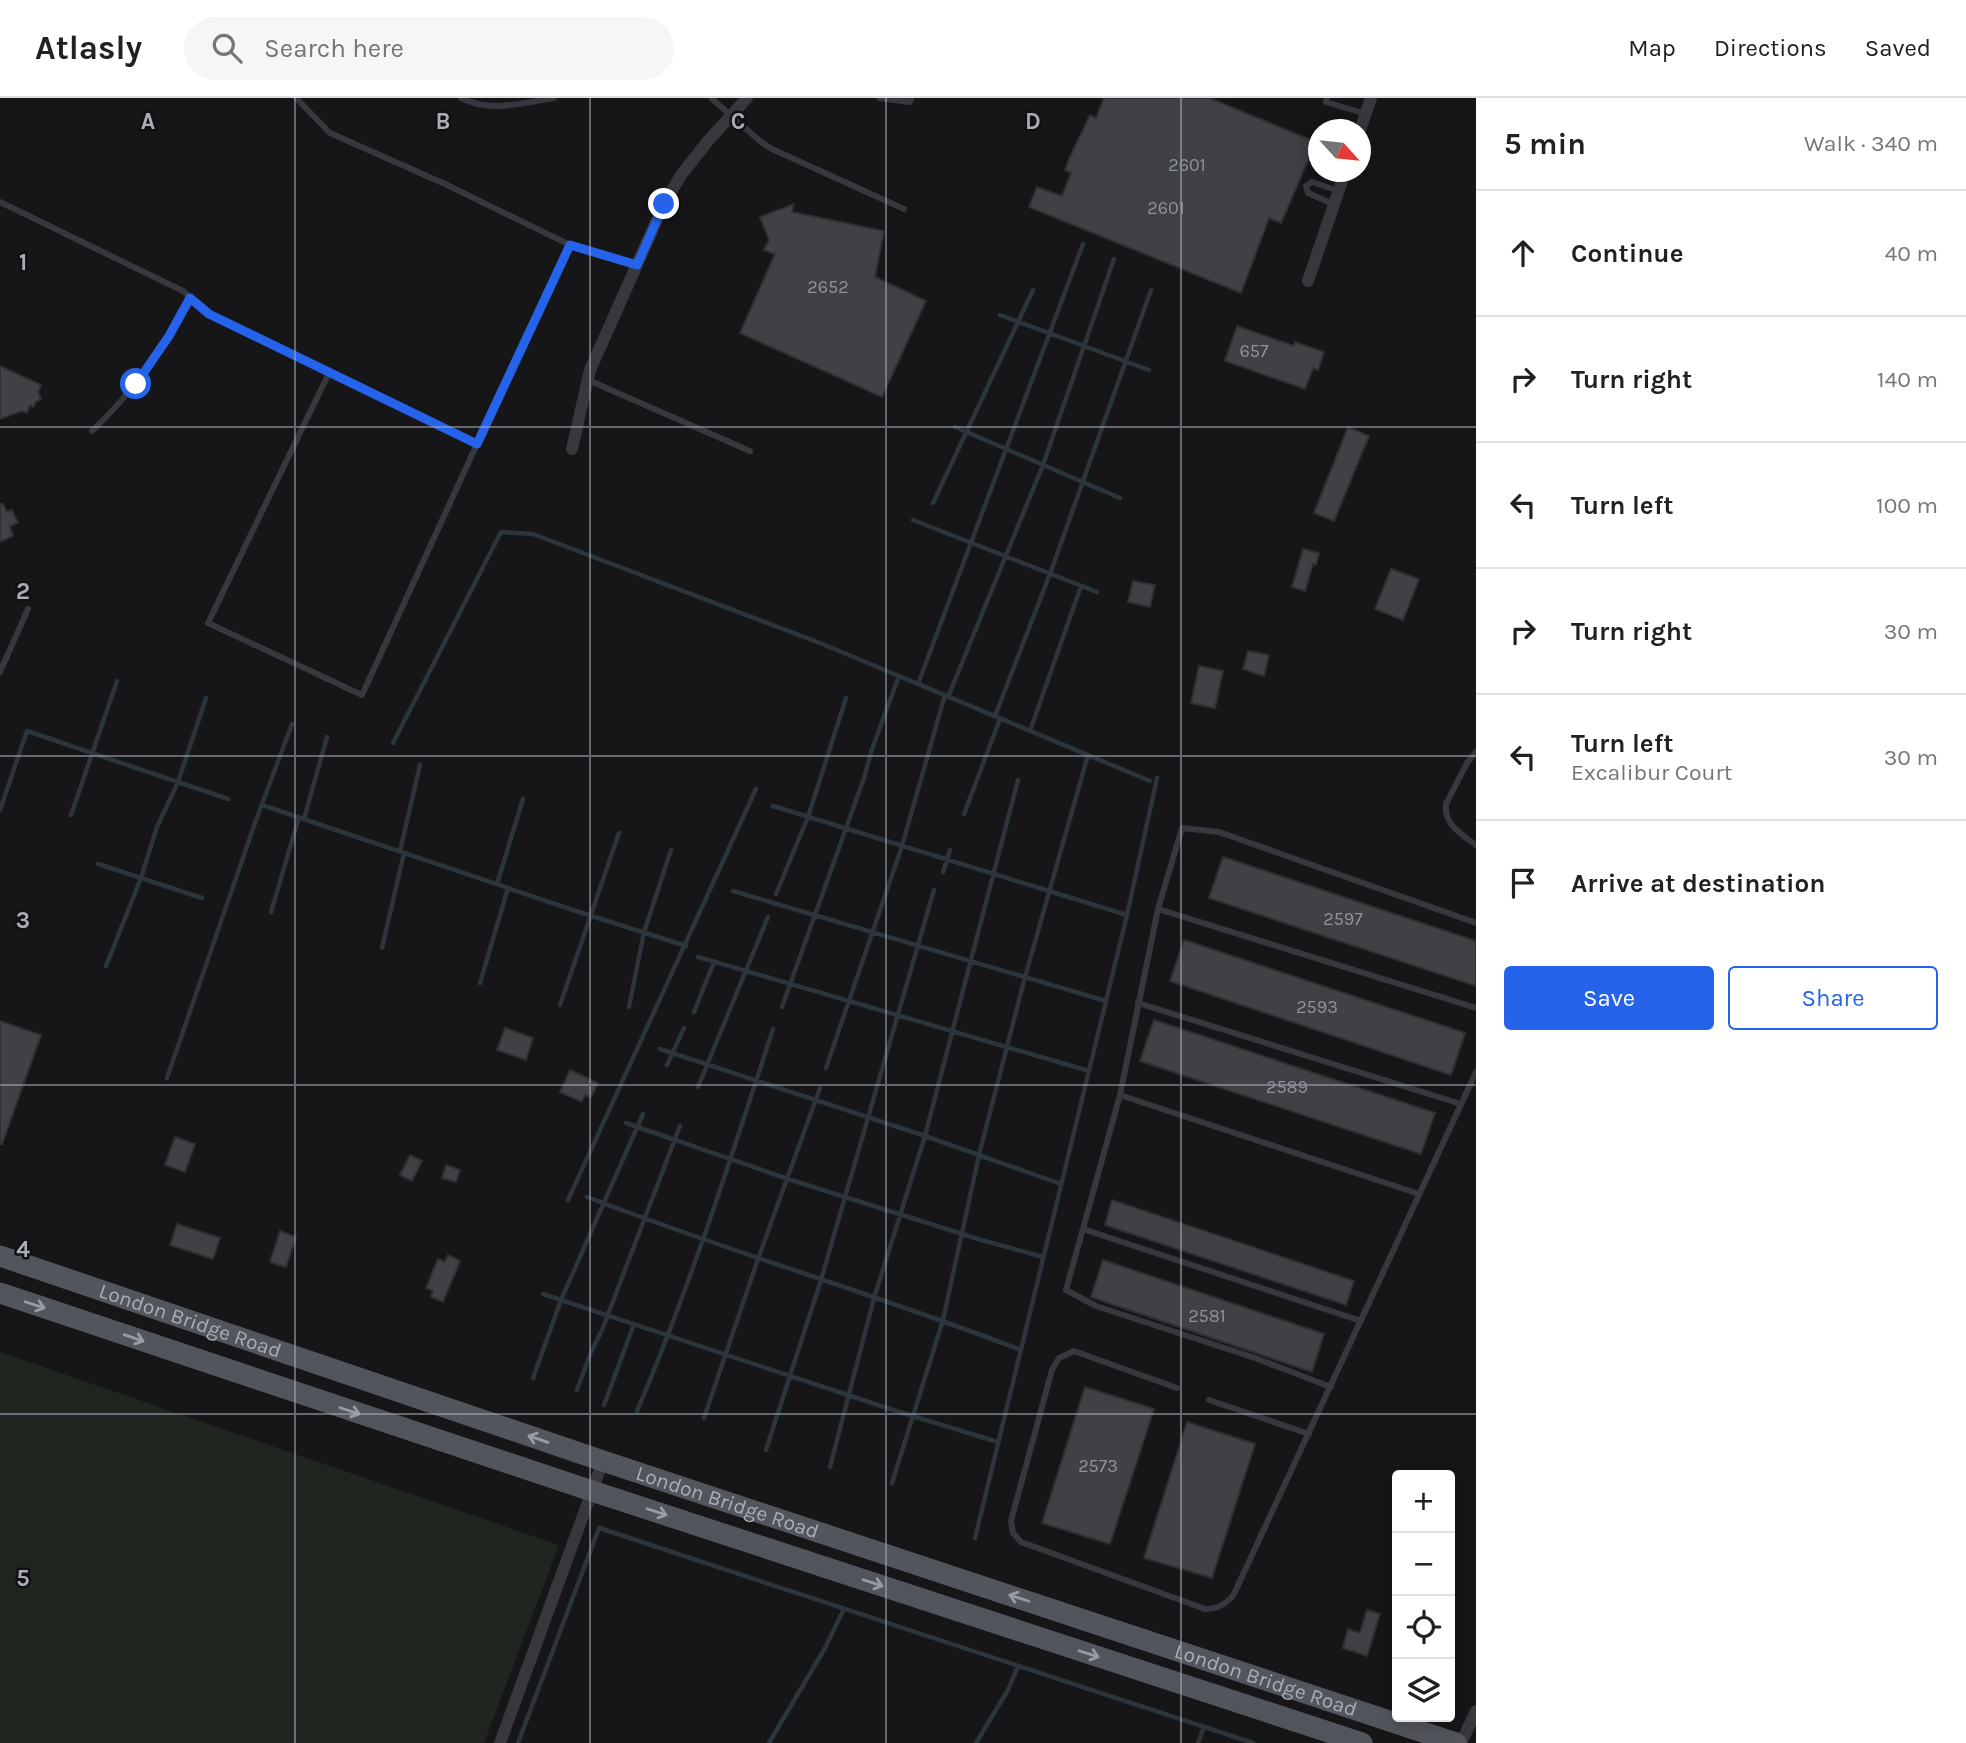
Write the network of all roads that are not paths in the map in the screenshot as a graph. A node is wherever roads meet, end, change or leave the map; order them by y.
1 (296, 98) edge
2 (461, 98) edge
3 (554, 98) edge
4 (710, 98) edge
5 (747, 98) edge
6 (879, 98) edge
7 (911, 98) edge
8 (1327, 98) edge
9 (1371, 98) edge
10 (1366, 114) junction
11 (730, 116) junction
12 (1364, 119) edge
13 (1342, 182) edge
14 (1339, 191) junction
15 (0, 202) edge
16 (1334, 204) junction
17 (904, 209) dead end
18 (570, 245) junction
19 (637, 265) junction
20 (1308, 281) dead end
21 (190, 298) junction
22 (329, 373) junction
23 (588, 380) junction
24 (92, 431) dead end
25 (477, 444) junction
26 (572, 449) dead end
27 (750, 451) dead end
28 (29, 609) dead end
29 (0, 672) edge
30 (1476, 752) edge
31 (1476, 845) edge
32 (1158, 909) junction
33 (1476, 923) edge
34 (1138, 1003) junction
35 (1476, 1008) edge
36 (1476, 1072) edge
37 (1120, 1095) junction
38 (1461, 1104) junction
39 (1419, 1194) junction
40 (1083, 1228) junction
41 (0, 1256) edge
42 (80, 1283) junction
43 (0, 1293) edge
44 (70, 1317) junction
45 (1360, 1321) junction
46 (1331, 1387) junction
47 (1177, 1388) dead end
48 (1209, 1399) dead end
49 (1309, 1434) junction
50 (603, 1461) junction
51 (592, 1491) junction
52 (1476, 1711) edge
53 (500, 1743) edge
54 (1362, 1743) edge
55 (1456, 1743) edge
56 (1461, 1743) edge

1 - 18 lane
2 - 3 lane
4 - 11 lane
5 - 11 street
6 - 7 lane
8 - 10 lane
9 - 10 street
10 - 12 street
11 - 17 lane
11 - 19 street
13 - 14 street
14 - 16 street
14 - 16 lane
15 - 21 lane
16 - 20 street
18 - 19 lane
18 - 25 lane
19 - 23 street
21 - 22 lane
21 - 24 lane
22 - 25 lane
22 - 25 lane
23 - 26 street
23 - 27 lane
28 - 29 lane
30 - 31 lane
32 - 33 lane
32 - 34 lane
32 - 35 lane
34 - 37 lane
34 - 38 lane
36 - 38 lane
37 - 39 lane
37 - 40 lane
38 - 39 lane
39 - 45 lane
40 - 45 lane
40 - 46 lane
41 - 42 main road, London Bridge Road
42 - 44 main road
50 -> 42 main road, London Bridge Road
43 -> 44 main road, London Bridge Road
44 -> 51 main road, London Bridge Road
45 - 46 lane
46 - 49 lane
47 - 49 lane
48 - 49 lane
50 - 51 street
55 -> 50 main road, London Bridge Road
51 - 53 street
51 -> 54 main road, London Bridge Road
52 - 56 street

